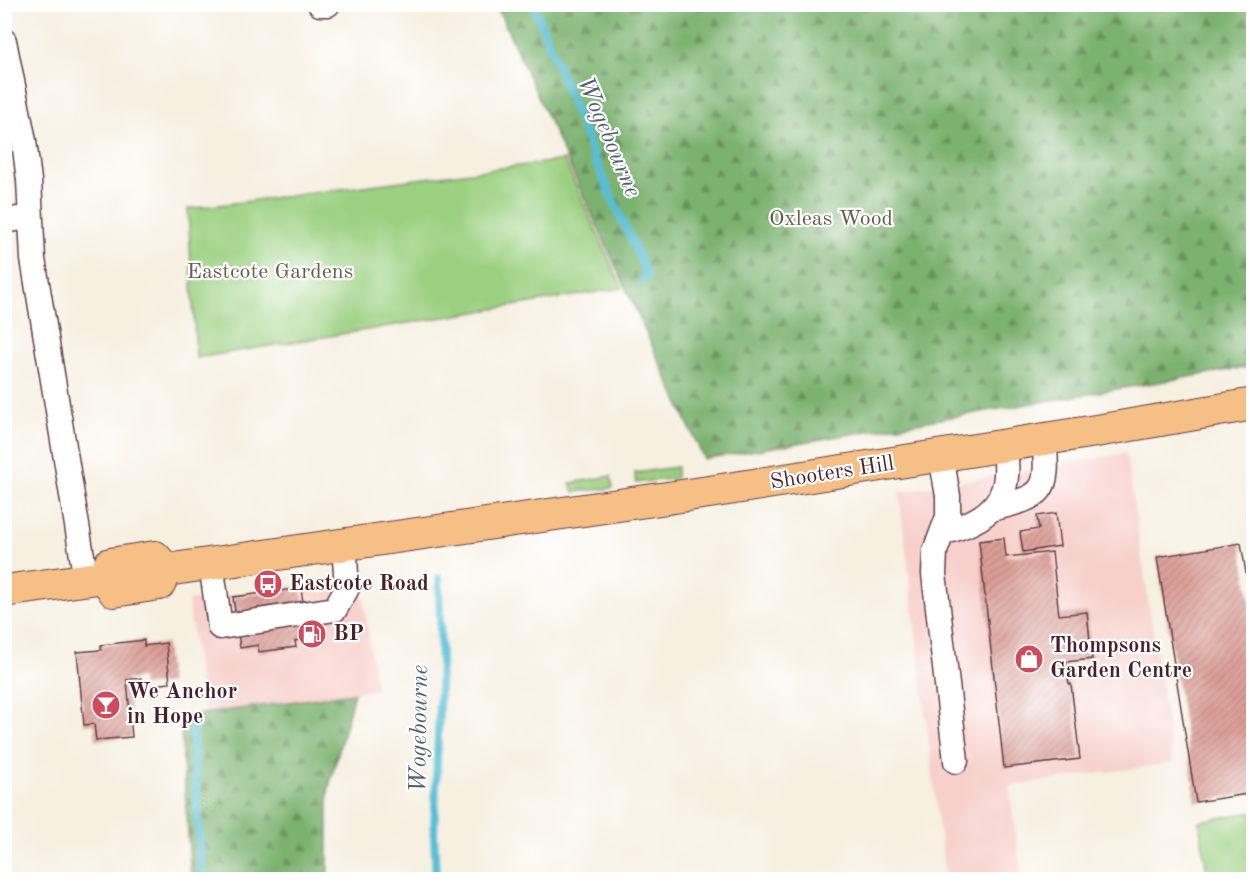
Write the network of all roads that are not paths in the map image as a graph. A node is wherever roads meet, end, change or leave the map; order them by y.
1 (320, 4) edge
2 (328, 4) edge
3 (4, 41) edge
4 (30, 217) junction
5 (4, 221) edge
6 (1254, 404) edge
7 (1044, 439) junction
8 (1005, 445) junction
9 (941, 456) junction
10 (991, 509) junction
11 (942, 533) junction
12 (344, 544) junction
13 (211, 563) junction
14 (96, 579) junction
15 (4, 591) edge
16 (956, 761) dead end

1 - 2 street
3 - 4 street
4 - 5 street
4 - 14 street
6 - 7 main road, Shooters Hill
7 - 8 main road, Shooters Hill
7 - 10 street
8 - 9 main road, Shooters Hill
8 - 10 street
9 - 11 street
9 - 12 main road, Shooters Hill
10 - 11 street
11 - 16 street
12 - 13 main road, Shooters Hill
12 - 13 street
13 - 14 main road, Shooters Hill
14 - 15 main road

